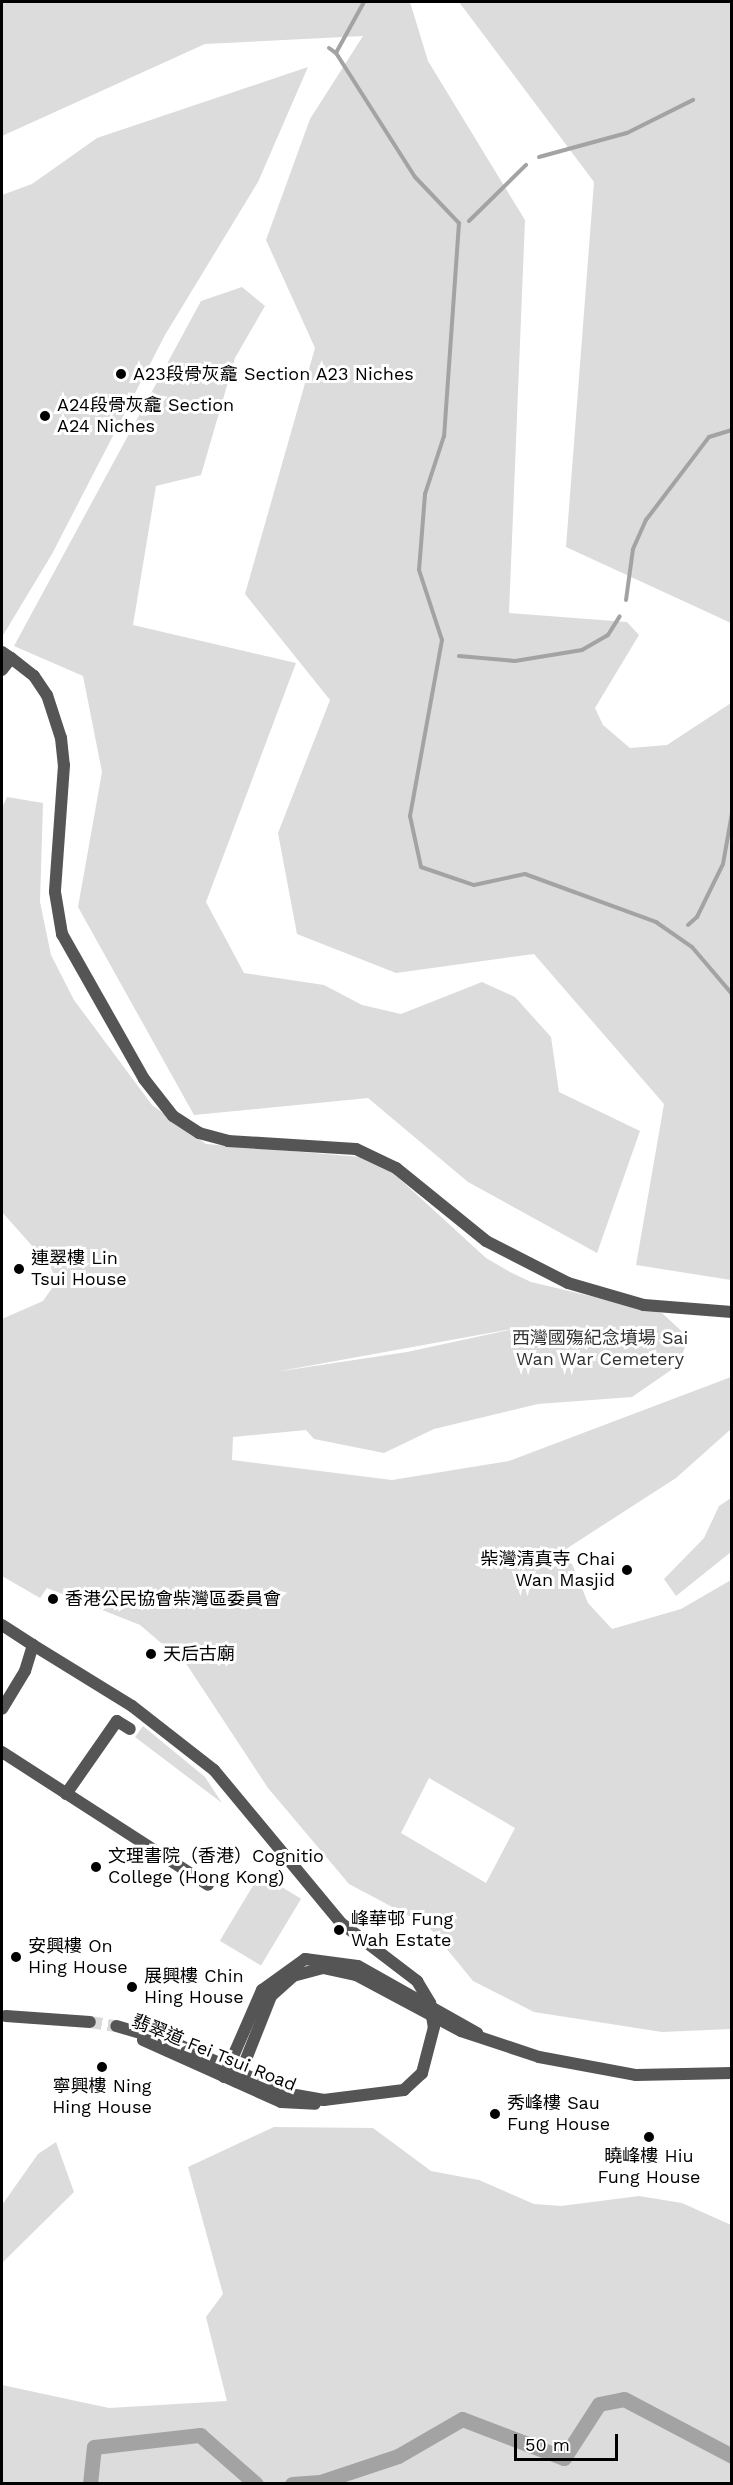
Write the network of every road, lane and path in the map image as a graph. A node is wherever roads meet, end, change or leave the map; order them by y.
1 (6, 655) edge
2 (2, 670) edge
3 (732, 1312) edge
4 (2, 1625) edge
5 (33, 1646) junction
6 (2, 1709) edge
7 (130, 1729) dead end
8 (2, 1752) edge
9 (66, 1794) junction
10 (208, 1885) dead end
11 (6, 2016) dead end
12 (86, 2025) tunnel mouth
13 (116, 2030) tunnel mouth
14 (478, 2034) junction
15 (226, 2071) junction
16 (732, 2073) edge
17 (239, 2077) junction

1 - 2 street
1 - 3 street
4 - 5 street, 翡翠道 Fei Tsui Road
5 - 6 street
5 - 17 street, 翡翠道 Fei Tsui Road
7 - 9 street
8 - 9 street
9 - 10 street
11 - 12 street
13 - 15 street, 翡翠道 Fei Tsui Road
14 - 15 street
14 - 16 street
14 - 17 street
15 - 17 street, 翡翠道 Fei Tsui Road

